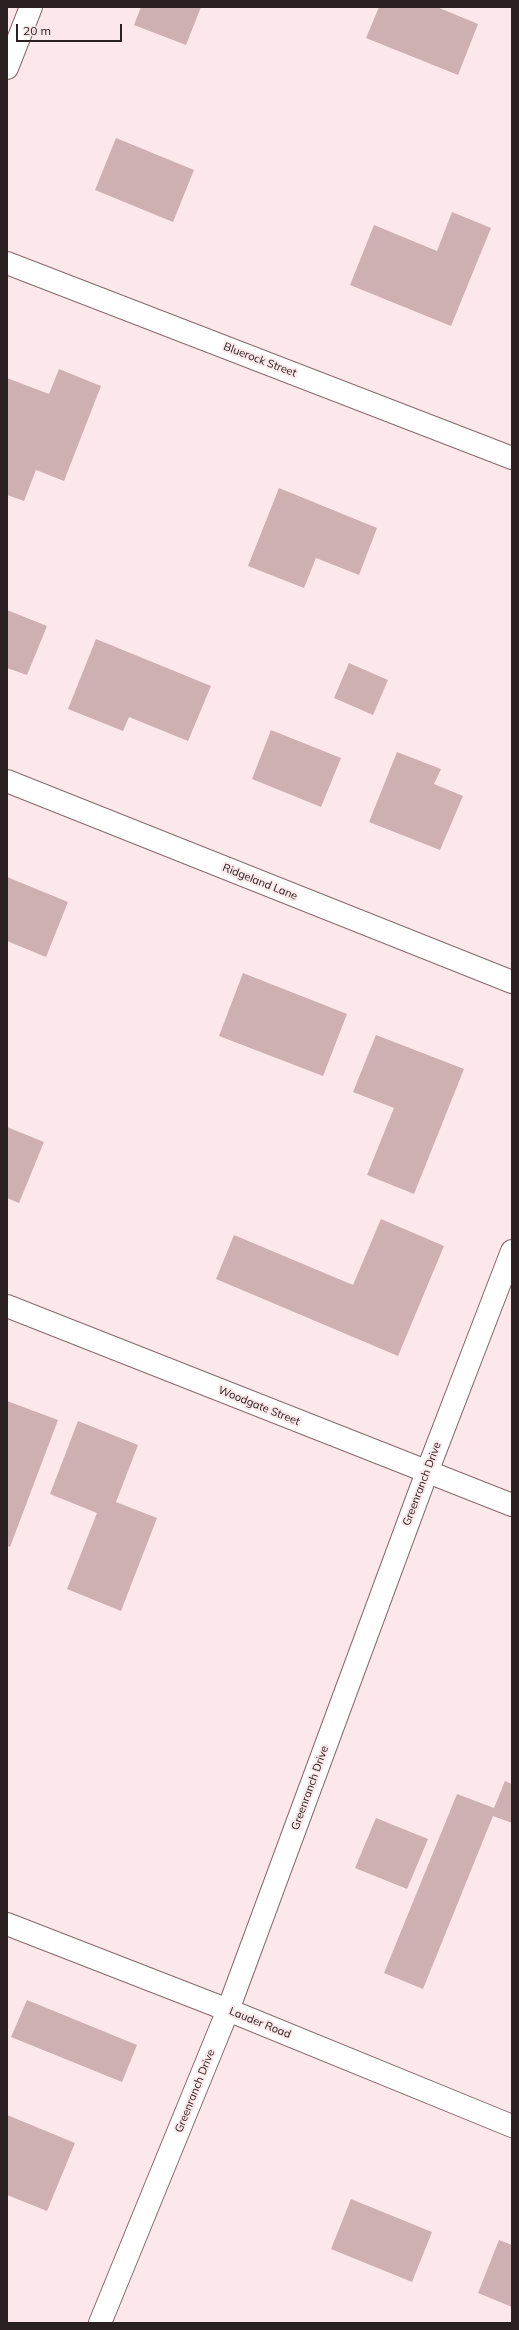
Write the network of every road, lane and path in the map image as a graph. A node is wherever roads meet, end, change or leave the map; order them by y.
1 (31, 7) edge
2 (7, 68) edge
3 (7, 262) edge
4 (512, 458) edge
5 (7, 781) edge
6 (512, 982) edge
7 (512, 1251) edge
8 (7, 1306) edge
9 (427, 1472) junction
10 (512, 1505) edge
11 (7, 1924) edge
12 (228, 2010) junction
13 (512, 2126) edge
14 (100, 2323) edge

1 - 2 street
3 - 4 street, Bluerock Street
5 - 6 street, Ridgeland Lane
7 - 9 street, Greenranch Drive
8 - 9 street, Woodgate Street
9 - 10 street, Woodgate Street
9 - 12 street, Greenranch Drive
11 - 12 street, Lauder Road
12 - 13 street, Lauder Road
12 - 14 street, Greenranch Drive

